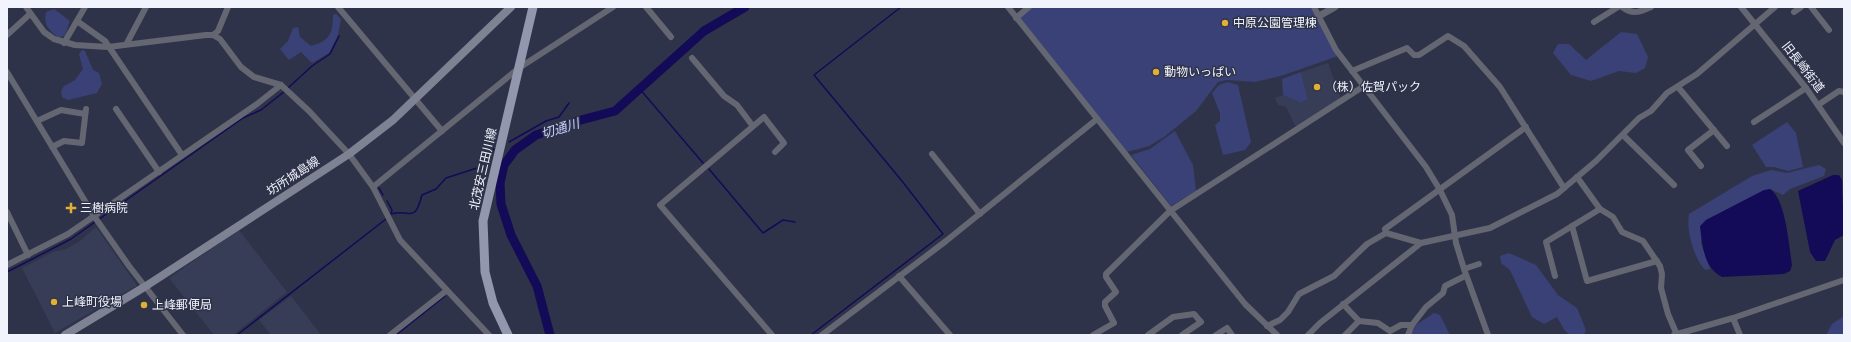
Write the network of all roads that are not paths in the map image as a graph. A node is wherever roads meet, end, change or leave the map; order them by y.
1 (26, 7) edge
2 (84, 7) edge
3 (146, 7) edge
4 (228, 7) edge
5 (338, 7) edge
6 (511, 7) edge
7 (533, 7) edge
8 (613, 7) edge
9 (646, 7) edge
10 (1008, 7) edge
11 (1029, 7) edge
12 (1314, 7) edge
13 (1335, 7) edge
14 (1618, 7) edge
15 (1622, 7) edge
16 (1651, 7) edge
17 (1741, 7) edge
18 (1775, 7) edge
19 (1801, 7) edge
20 (1812, 7) edge
21 (1794, 12) dead end
22 (30, 14) junction
23 (1319, 16) junction
24 (1016, 18) junction
25 (77, 21) junction
26 (1594, 22) dead end
27 (1755, 24) junction
28 (1829, 30) dead end
29 (7, 35) edge
30 (213, 35) junction
31 (671, 37) dead end
32 (64, 43) junction
33 (127, 43) junction
34 (108, 47) junction
35 (692, 58) dead end
36 (519, 68) junction
37 (1352, 71) junction
38 (7, 72) edge
39 (281, 86) junction
40 (1364, 86) junction
41 (1678, 87) junction
42 (1806, 88) junction
43 (1844, 92) edge
44 (416, 98) junction
45 (1818, 105) junction
46 (116, 109) dead end
47 (1097, 119) junction
48 (37, 121) junction
49 (1754, 122) dead end
50 (752, 125) junction
51 (1526, 127) junction
52 (1714, 130) junction
53 (442, 131) junction
54 (1623, 135) junction
55 (1844, 143) edge
56 (1727, 146) dead end
57 (52, 147) junction
58 (775, 152) dead end
59 (349, 154) junction
60 (932, 154) dead end
61 (182, 156) junction
62 (1701, 166) dead end
63 (159, 172) junction
64 (1577, 177) junction
65 (1674, 185) dead end
66 (373, 188) junction
67 (1564, 188) junction
68 (1440, 190) junction
69 (1600, 209) junction
70 (1170, 211) junction
71 (7, 212) edge
72 (980, 214) junction
73 (94, 216) junction
74 (1572, 226) junction
75 (1386, 233) junction
76 (1456, 236) junction
77 (1421, 243) junction
78 (28, 255) junction
79 (1657, 261) junction
80 (1479, 264) dead end
81 (7, 265) edge
82 (1464, 272) junction
83 (899, 276) junction
84 (1555, 276) dead end
85 (1844, 280) edge
86 (146, 286) junction
87 (446, 291) junction
88 (1343, 304) junction
89 (1733, 318) junction
90 (1359, 321) junction
91 (1412, 324) junction
92 (1267, 326) junction
93 (65, 335) edge
94 (183, 335) edge
95 (390, 335) edge
96 (489, 335) edge
97 (508, 335) edge
98 (772, 335) edge
99 (822, 335) edge
100 (950, 335) edge
101 (1093, 335) edge
102 (1148, 335) edge
103 (1182, 335) edge
104 (1216, 335) edge
105 (1232, 335) edge
106 (1277, 335) edge
107 (1308, 335) edge
108 (1345, 335) edge
109 (1408, 335) edge
110 (1488, 335) edge
111 (1675, 335) edge
112 (1740, 335) edge

1 - 22 street
2 - 25 street
3 - 33 street
4 - 30 street
5 - 44 street
6 - 44 main road, 坊所城島線
7 - 36 main road, 北茂安三田川線
8 - 36 street
9 - 31 street
10 - 24 street
11 - 24 street
12 - 23 street
13 - 23 street
14 - 26 street
15 - 16 street
17 - 27 street, 旧長崎街道
18 - 27 street
19 - 21 street
20 - 28 street
22 - 29 street
22 - 32 street
23 - 37 street
24 - 47 street
25 - 32 street
25 - 34 street
27 - 41 street
27 - 42 street, 旧長崎街道
30 - 33 street
30 - 39 street
32 - 34 street
33 - 34 street
34 - 61 street
35 - 50 street
36 - 53 street
36 - 97 main road, 北茂安三田川線
37 - 40 street
37 - 51 street
38 - 48 street
39 - 59 street
39 - 61 street
40 - 68 street
40 - 70 street
41 - 52 street
41 - 54 street
42 - 45 street, 旧長崎街道
42 - 49 street
43 - 45 street
44 - 53 street
44 - 59 main road, 坊所城島線
45 - 55 street, 旧長崎街道
46 - 63 street
47 - 70 street
47 - 72 street
48 - 57 street
48 - 57 street
50 - 58 street
50 - 98 street
51 - 67 street
51 - 68 street
52 - 56 street
52 - 62 street
53 - 66 street
54 - 64 street
54 - 65 street
57 - 73 street
59 - 66 street
59 - 86 main road, 坊所城島線
60 - 72 street
61 - 63 street
63 - 73 street
64 - 67 street
64 - 69 street
66 - 87 street
67 - 76 street
68 - 75 street
68 - 76 street
69 - 74 street
69 - 79 street
70 - 92 street
70 - 101 street
71 - 78 street
72 - 83 street
73 - 78 street
73 - 86 street
74 - 79 street
74 - 84 street
75 - 77 street
75 - 92 street
76 - 77 street
76 - 82 street
77 - 88 street
78 - 81 street
79 - 111 street
80 - 82 street
82 - 91 street
82 - 110 street
83 - 99 street
83 - 100 street
85 - 89 street
86 - 93 main road, 坊所城島線
86 - 94 street
87 - 95 street
87 - 96 street
88 - 90 street
88 - 107 street
89 - 111 street
89 - 112 street
90 - 91 street
90 - 108 street
91 - 109 street
92 - 106 street
102 - 103 street
104 - 105 street

